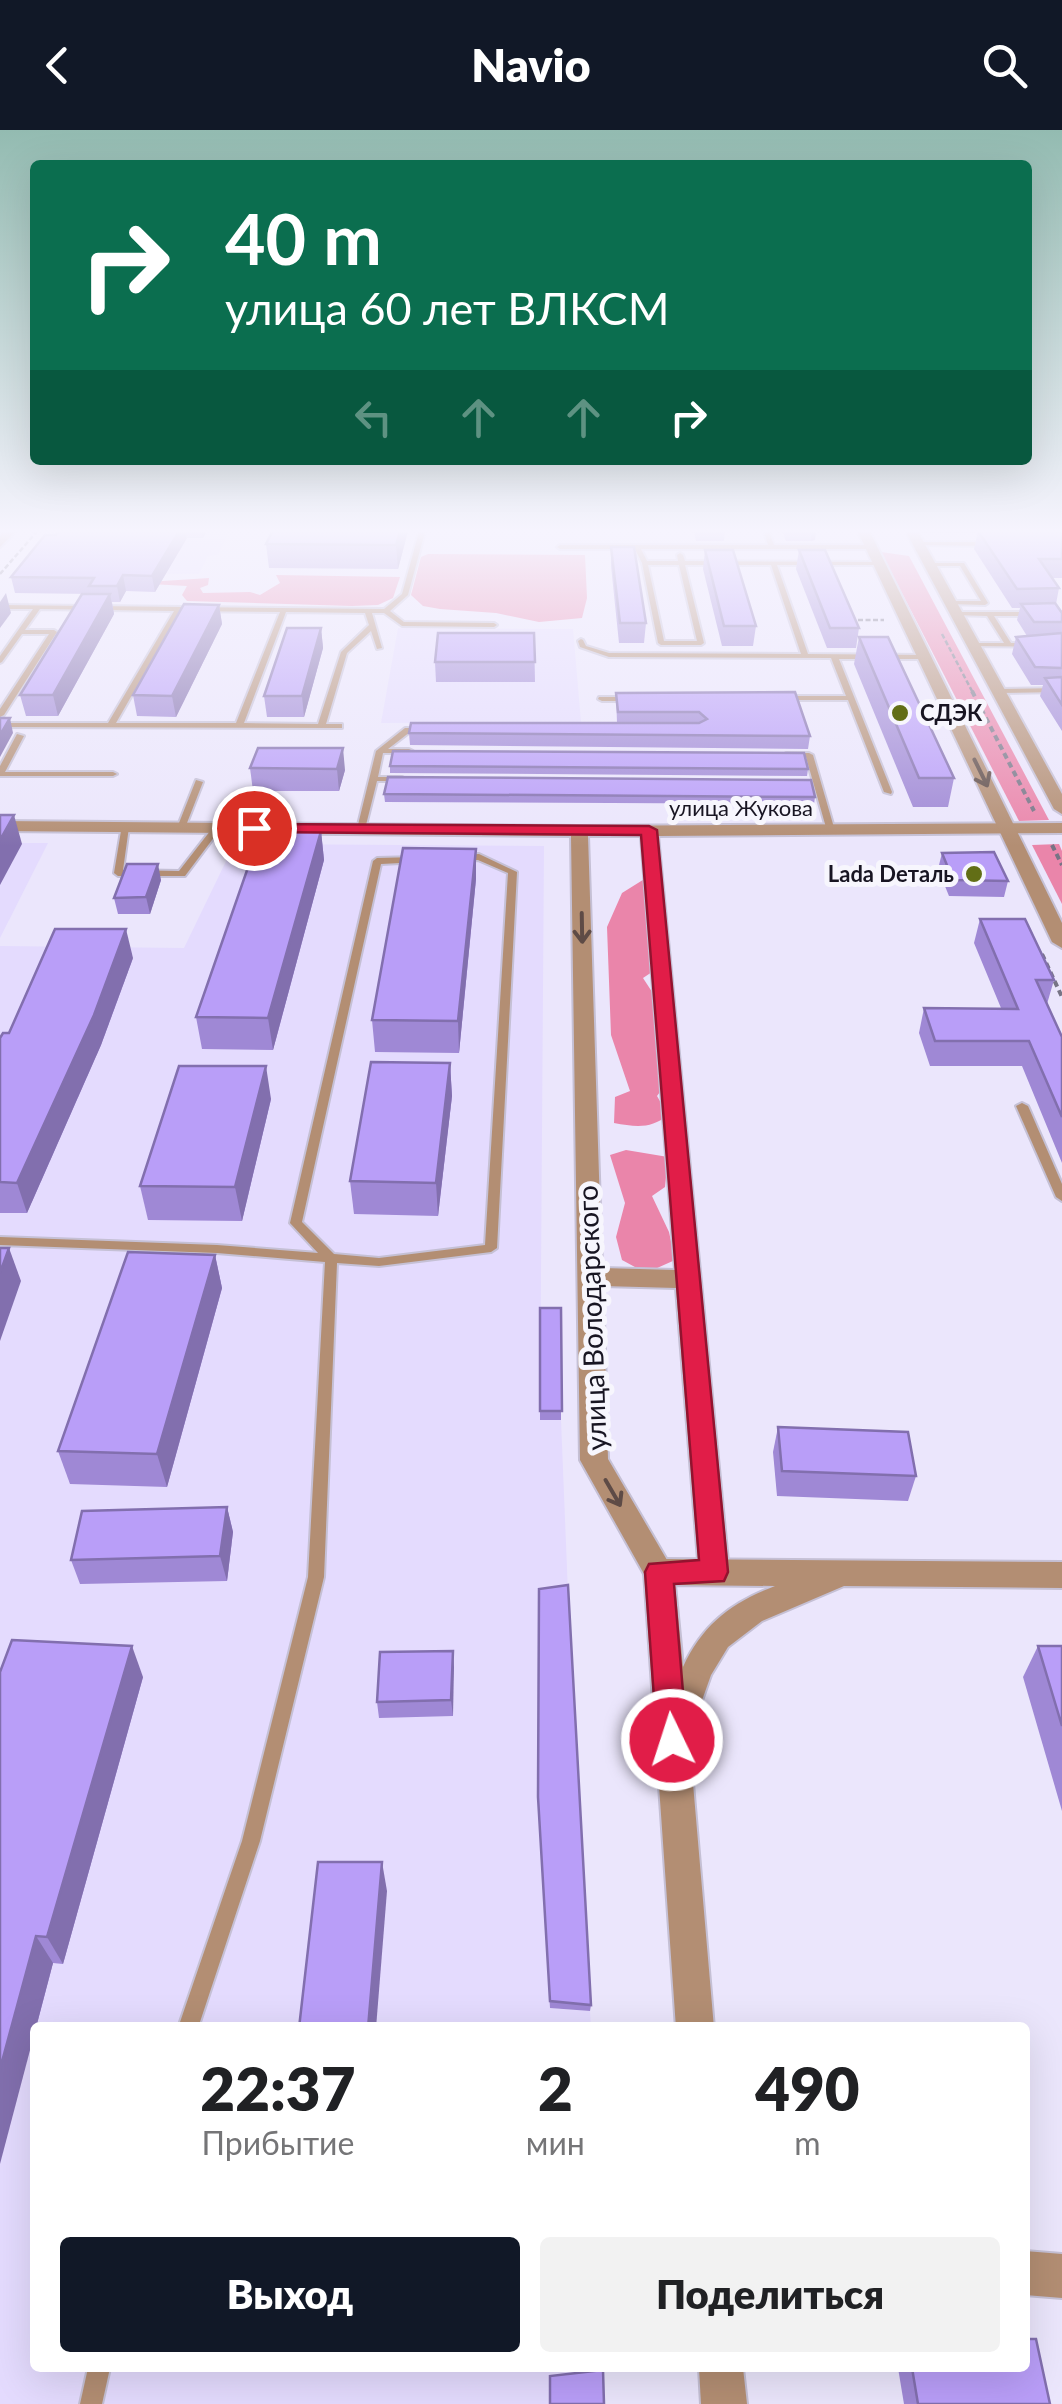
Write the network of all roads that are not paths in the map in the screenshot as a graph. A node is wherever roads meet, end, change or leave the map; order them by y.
1 (19, 634) edge
2 (53, 634) edge
3 (163, 634) edge
4 (274, 634) edge
5 (363, 634) edge
6 (375, 634) edge
7 (659, 634) edge
8 (699, 634) edge
9 (797, 634) edge
10 (914, 634) edge
11 (967, 634) edge
12 (1002, 634) edge
13 (581, 641) dead end
14 (973, 645) junction
15 (1009, 645) junction
16 (1062, 645) edge
17 (379, 648) dead end
18 (805, 656) junction
19 (834, 656) junction
20 (925, 656) junction
21 (0, 661) edge
22 (1062, 690) edge
23 (999, 691) junction
24 (773, 698) edge
25 (850, 698) junction
26 (602, 699) dead end
27 (638, 699) edge
28 (0, 716) edge
29 (0, 724) edge
30 (111, 725) junction
31 (238, 726) junction
32 (321, 726) junction
33 (339, 726) dead end
34 (427, 730) edge
35 (20, 736) dead end
36 (380, 751) junction
37 (418, 751) edge
38 (770, 755) edge
39 (0, 774) edge
40 (113, 774) dead end
41 (375, 779) junction
42 (414, 780) edge
43 (200, 782) dead end
44 (798, 782) edge
45 (817, 782) junction
46 (888, 792) dead end
47 (1062, 808) edge
48 (0, 826) edge
49 (125, 827) junction
50 (182, 828) junction
51 (218, 828) junction
52 (1008, 828) junction
53 (361, 829) junction
54 (580, 830) junction
55 (649, 830) junction
56 (831, 830) junction
57 (1055, 833) edge
58 (445, 859) edge
59 (428, 860) edge
60 (1062, 942) edge
61 (1022, 1106) dead end
62 (1062, 1197) edge
63 (0, 1242) edge
64 (332, 1260) junction
65 (590, 1277) junction
66 (689, 1278) junction
67 (659, 1572) junction
68 (714, 1572) junction
69 (845, 1573) junction
70 (1062, 1575) edge
71 (672, 1740) junction
72 (190, 2022) edge
73 (695, 2022) edge
74 (1030, 2273) edge
75 (1062, 2276) edge
76 (98, 2372) edge
77 (722, 2372) edge
78 (91, 2404) edge
79 (724, 2404) edge

1 - 21 lane
2 - 28 lane
3 - 30 lane
4 - 31 lane
5 - 32 lane
6 - 17 lane
7 - 8 lane
9 - 18 lane
10 - 20 street
11 - 14 street
12 - 15 lane
13 - 18 lane
14 - 15 lane
14 - 23 street
15 - 16 lane
18 - 19 lane
19 - 20 lane
19 - 25 lane
20 -> 52 street
22 - 23 lane
23 - 47 street
24 - 25 lane
25 - 46 lane
26 - 27 lane
29 - 30 lane
30 - 31 lane
31 - 32 lane
32 - 33 lane
34 - 36 lane
35 - 39 lane
36 - 37 lane
36 - 41 lane
38 - 45 lane
39 - 40 lane
41 - 42 lane
41 - 53 lane
43 - 50 lane
44 - 45 lane
45 - 56 lane
48 - 49 street, улица Жукова
49 - 50 street, улица Жукова
49 - 51 lane
50 - 51 street, улица Жукова
51 - 53 street, улица Жукова
52 - 56 street, улица Жукова
52 - 57 street, улица Жукова
52 - 60 street
53 - 54 street, улица Жукова
54 - 55 street, улица Жукова
54 -> 65 street, улица Володарского
55 - 56 street, улица Жукова
55 - 66 street
58 - 64 lane
59 - 64 lane
61 - 62 lane
63 - 64 lane
64 - 72 lane
65 - 66 street
65 -> 67 street, улица Володарского
66 - 68 street
67 - 68 street
67 - 71 street, улица Володарского
68 - 69 street
69 - 70 street
69 - 71 street
71 - 73 street, улица Володарского
74 - 75 street
76 - 78 lane
77 - 79 street

